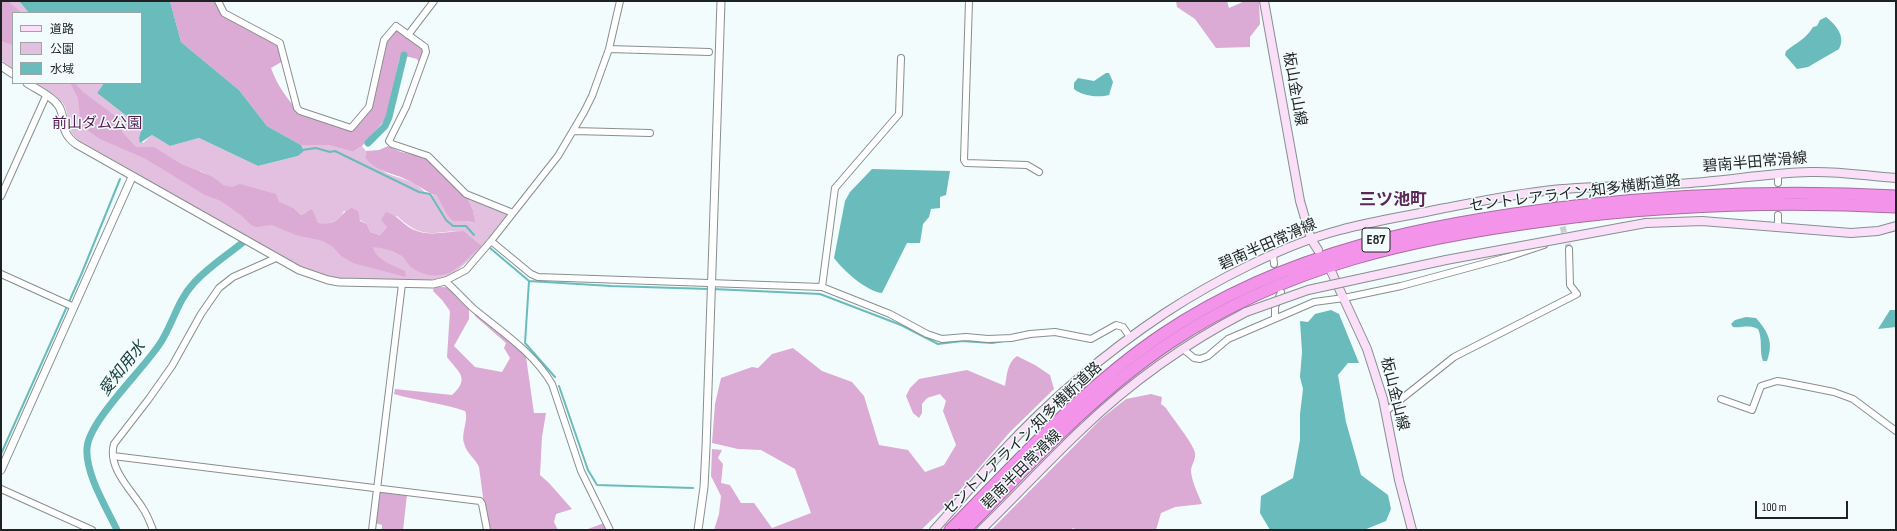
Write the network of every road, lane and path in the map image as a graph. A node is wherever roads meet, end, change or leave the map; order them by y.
1 (218, 1) edge
2 (434, 1) edge
3 (620, 1) edge
4 (721, 1) edge
5 (969, 1) edge
6 (1264, 1) edge
7 (408, 35) junction
8 (609, 49) junction
9 (708, 52) dead end
10 (902, 58) dead end
11 (1, 66) edge
12 (12, 73) edge
13 (28, 84) edge
14 (46, 96) junction
15 (574, 131) junction
16 (650, 133) dead end
17 (1039, 172) dead end
18 (1778, 173) junction
19 (132, 177) junction
20 (1896, 178) edge
21 (1778, 183) dead end
22 (1551, 190) junction
23 (1, 196) edge
24 (1896, 196) edge
25 (1554, 199) dead end
26 (1896, 207) edge
27 (512, 213) junction
28 (1778, 215) dead end
29 (1896, 226) edge
30 (1778, 227) junction
31 (1311, 239) junction
32 (1557, 240) junction
33 (491, 241) junction
34 (1569, 249) tunnel mouth
35 (1318, 250) dead end
36 (1273, 255) junction
37 (276, 258) junction
38 (1274, 264) dead end
39 (1331, 271) dead end
40 (1, 274) edge
41 (445, 281) junction
42 (712, 283) junction
43 (402, 284) junction
44 (822, 287) junction
45 (1281, 292) dead end
46 (1344, 298) junction
47 (74, 307) junction
48 (1275, 318) junction
49 (1130, 338) junction
50 (1183, 349) junction
51 (1721, 399) dead end
52 (1385, 412) junction
53 (1896, 431) edge
54 (113, 456) junction
55 (1, 470) edge
56 (377, 488) junction
57 (1, 489) edge
58 (92, 530) edge
59 (153, 530) edge
60 (372, 530) edge
61 (486, 530) edge
62 (610, 530) edge
63 (698, 530) edge
64 (934, 530) edge
65 (950, 530) edge
66 (965, 530) edge
67 (982, 530) edge
68 (1412, 530) edge

1 - 7 street
2 - 7 street
3 - 8 street
4 - 42 street
5 - 17 street
6 - 31 main road, 板山金山線
7 - 27 street
8 - 9 street
8 - 15 street
10 - 44 street
11 - 12 street
13 - 14 street
14 - 19 street
14 - 23 street
15 - 16 street
15 - 27 street
18 - 20 main road, 碧南半田常滑線
18 - 21 street
18 - 22 main road, 碧南半田常滑線
19 - 37 street
19 - 47 street
22 - 25 street
22 - 31 main road, 碧南半田常滑線
24 - 65 highway, セントレアライン;知多横断道路 / E87
26 - 66 highway, セントレアライン;知多横断道路 / E87
27 - 33 street
28 - 30 street
29 - 30 main road, 碧南半田常滑線
30 - 32 main road, 碧南半田常滑線, bridge
31 - 35 main road, 板山金山線
31 - 36 main road, 碧南半田常滑線
32 - 46 street
32 - 50 main road, 碧南半田常滑線, bridge
33 - 41 street
33 - 42 street
34 - 52 street
36 - 38 street
36 - 49 main road, 碧南半田常滑線
37 - 43 street
37 - 54 street
39 - 46 main road, 板山金山線
40 - 47 street
41 - 43 street
41 - 62 street
42 - 44 street
42 - 63 street
43 - 56 street
44 - 49 street
45 - 48 street
46 - 48 street
46 - 52 main road, 板山金山線
47 - 55 street
48 - 50 street
49 - 64 main road, 碧南半田常滑線
50 - 67 main road, 碧南半田常滑線
51 - 53 street
52 - 68 main road, 板山金山線
54 - 56 street
54 - 59 street
56 - 60 street
56 - 61 street
57 - 58 street

